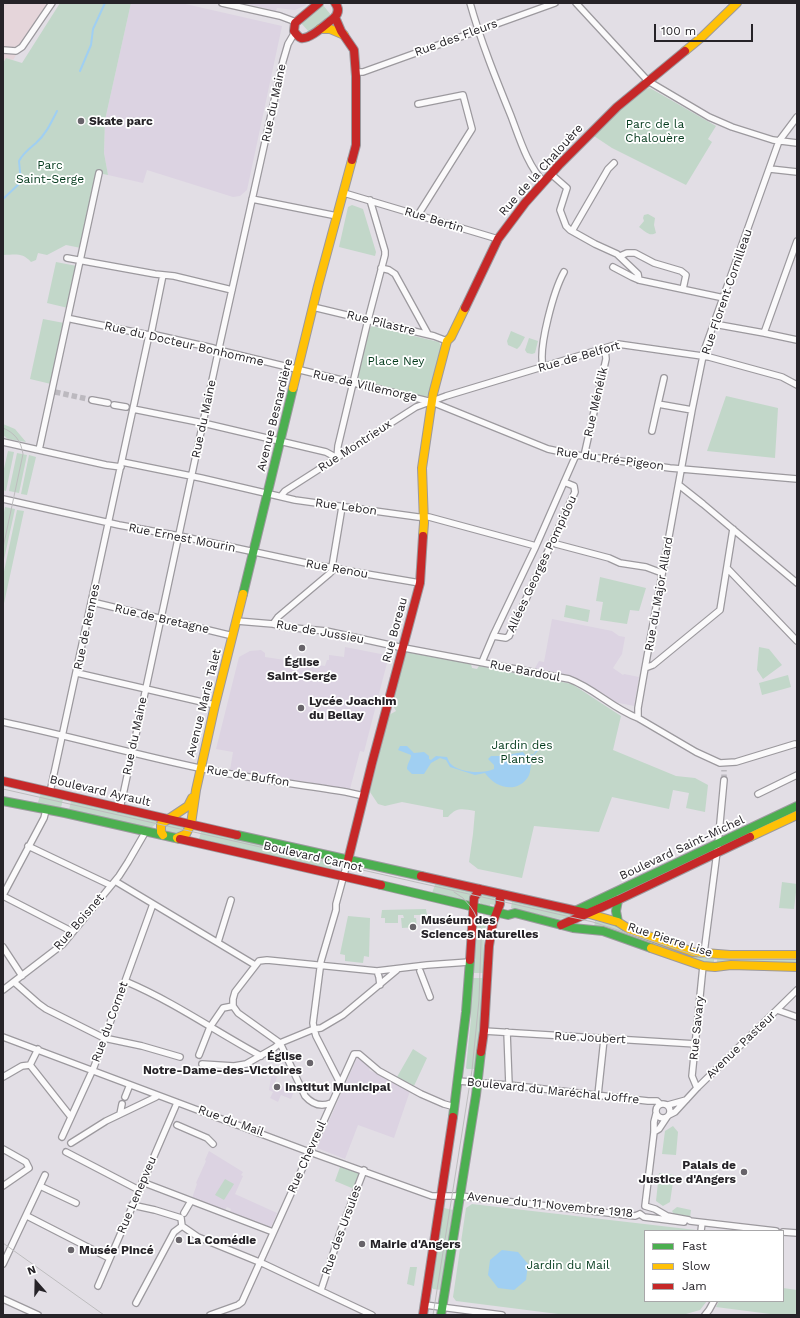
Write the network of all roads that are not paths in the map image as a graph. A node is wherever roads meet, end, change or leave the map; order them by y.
1 (52, 3) edge
2 (222, 3) edge
3 (319, 3) edge
4 (335, 3) edge
5 (470, 3) edge
6 (555, 3) edge
7 (576, 3) edge
8 (737, 3) edge
9 (335, 17) junction
10 (296, 22) junction
11 (320, 29) junction
12 (477, 31) junction
13 (295, 32) junction
14 (344, 35) junction
15 (3, 50) edge
16 (356, 72) junction
17 (648, 81) junction
18 (418, 104) dead end
19 (797, 117) edge
20 (779, 141) junction
21 (797, 143) edge
22 (614, 163) dead end
23 (770, 169) junction
24 (797, 172) edge
25 (99, 173) dead end
26 (551, 174) junction
27 (544, 182) junction
28 (344, 193) junction
29 (252, 199) junction
30 (370, 200) junction
31 (418, 215) junction
32 (337, 216) junction
33 (572, 231) junction
34 (498, 239) junction
35 (797, 241) edge
36 (620, 256) junction
37 (67, 258) dead end
38 (80, 260) junction
39 (613, 267) dead end
40 (381, 268) junction
41 (564, 272) dead end
42 (163, 275) junction
43 (639, 280) junction
44 (683, 289) junction
45 (232, 290) junction
46 (724, 298) junction
47 (313, 307) junction
48 (71, 319) dead end
49 (368, 320) junction
50 (714, 324) junction
51 (764, 333) junction
52 (428, 334) junction
53 (150, 335) junction
54 (797, 340) edge
55 (447, 341) junction
56 (605, 348) junction
57 (218, 350) junction
58 (703, 356) junction
59 (543, 367) junction
60 (298, 370) junction
61 (664, 378) dead end
62 (353, 383) junction
63 (797, 385) edge
64 (92, 400) tunnel mouth
65 (432, 402) junction
66 (658, 404) junction
67 (126, 407) dead end
68 (133, 409) junction
69 (692, 410) junction
70 (203, 423) junction
71 (652, 431) dead end
72 (280, 441) junction
73 (3, 442) edge
74 (39, 450) junction
75 (576, 455) junction
76 (584, 456) junction
77 (337, 458) junction
78 (122, 464) junction
79 (681, 469) junction
80 (192, 476) junction
81 (797, 479) edge
82 (564, 482) junction
83 (678, 485) junction
84 (268, 494) junction
85 (281, 496) junction
86 (3, 499) edge
87 (342, 507) junction
88 (424, 517) junction
89 (109, 522) junction
90 (733, 529) junction
91 (179, 536) junction
92 (556, 544) dead end
93 (536, 546) junction
94 (254, 553) junction
95 (334, 567) junction
96 (727, 568) junction
97 (662, 573) junction
98 (420, 583) junction
99 (797, 583) edge
100 (92, 602) junction
101 (161, 619) junction
102 (237, 621) junction
103 (273, 624) junction
104 (233, 636) junction
105 (493, 636) junction
106 (797, 641) edge
107 (403, 647) junction
108 (482, 662) junction
109 (645, 668) junction
110 (77, 673) junction
111 (145, 688) junction
112 (215, 705) junction
113 (638, 718) junction
114 (3, 722) edge
115 (64, 736) junction
116 (795, 744) dead end
117 (132, 752) junction
118 (200, 768) junction
119 (797, 775) edge
120 (724, 780) tunnel mouth
121 (3, 781) edge
122 (196, 790) junction
123 (50, 792) junction
124 (758, 794) dead end
125 (364, 796) junction
126 (3, 801) edge
127 (797, 806) edge
128 (120, 809) junction
129 (46, 810) junction
130 (797, 815) edge
131 (169, 820) junction
132 (191, 824) junction
133 (146, 831) junction
134 (162, 831) junction
135 (177, 838) junction
136 (718, 844) junction
137 (28, 846) junction
138 (716, 853) junction
139 (348, 860) junction
140 (344, 877) junction
141 (112, 883) junction
142 (480, 889) junction
143 (500, 894) junction
144 (3, 895) edge
145 (231, 900) dead end
146 (618, 900) junction
147 (458, 903) junction
148 (153, 904) junction
149 (475, 905) junction
150 (577, 910) junction
151 (497, 912) junction
152 (590, 913) junction
153 (472, 920) junction
154 (618, 922) junction
155 (561, 925) junction
156 (73, 932) junction
157 (218, 942) junction
158 (3, 947) edge
159 (704, 953) junction
160 (797, 955) edge
161 (469, 962) junction
162 (255, 965) junction
163 (320, 965) junction
164 (703, 966) junction
165 (797, 967) edge
166 (399, 968) junction
167 (377, 971) junction
168 (420, 971) dead end
169 (22, 976) junction
170 (14, 982) junction
171 (126, 982) dead end
172 (380, 985) junction
173 (3, 990) edge
174 (797, 990) edge
175 (430, 997) dead end
176 (233, 1006) junction
177 (777, 1010) junction
178 (797, 1017) edge
179 (210, 1027) junction
180 (314, 1030) junction
181 (484, 1031) junction
182 (507, 1032) junction
183 (3, 1036) edge
184 (104, 1038) junction
185 (604, 1039) junction
186 (280, 1043) junction
187 (696, 1044) junction
188 (38, 1049) junction
189 (199, 1055) dead end
190 (260, 1056) junction
191 (180, 1057) dead end
192 (202, 1064) dead end
193 (30, 1065) junction
194 (92, 1070) junction
195 (3, 1077) edge
196 (458, 1081) junction
197 (478, 1082) junction
198 (340, 1085) junction
199 (509, 1085) junction
200 (129, 1087) dead end
201 (697, 1088) junction
202 (598, 1095) junction
203 (125, 1097) dead end
204 (156, 1097) dead end
205 (686, 1100) junction
206 (648, 1101) junction
207 (331, 1103) junction
208 (122, 1104) dead end
209 (177, 1104) dead end
210 (660, 1104) junction
211 (668, 1105) junction
212 (455, 1107) junction
213 (656, 1113) junction
214 (120, 1114) junction
215 (668, 1116) junction
216 (71, 1117) junction
217 (173, 1123) junction
218 (654, 1132) junction
219 (62, 1137) dead end
220 (71, 1143) dead end
221 (213, 1144) dead end
222 (3, 1149) edge
223 (309, 1151) junction
224 (66, 1152) dead end
225 (364, 1170) junction
226 (45, 1175) dead end
227 (142, 1182) junction
228 (3, 1186) edge
229 (40, 1186) junction
230 (139, 1190) junction
231 (442, 1196) junction
232 (460, 1196) junction
233 (191, 1201) junction
234 (76, 1203) dead end
235 (132, 1205) junction
236 (647, 1207) junction
237 (640, 1214) junction
238 (27, 1216) junction
239 (182, 1216) junction
240 (648, 1217) junction
241 (690, 1221) junction
242 (702, 1223) junction
243 (182, 1226) junction
244 (701, 1230) edge
245 (767, 1230) edge
246 (273, 1232) junction
247 (784, 1232) edge
248 (797, 1233) edge
249 (109, 1258) junction
250 (260, 1262) junction
251 (3, 1264) edge
252 (98, 1286) dead end
253 (321, 1290) junction
254 (3, 1299) edge
255 (713, 1302) edge
256 (136, 1303) dead end
257 (425, 1305) junction
258 (442, 1311) edge
259 (366, 1314) edge
260 (494, 1314) edge
261 (38, 1315) edge
262 (210, 1315) edge
263 (372, 1315) edge
264 (423, 1315) edge
265 (502, 1315) edge
266 (705, 1315) edge

1 - 15 street
2 - 10 street
3 - 10 main road
4 - 9 main road
5 - 12 street
6 - 12 street, Rue des Fleurs
7 - 17 street
8 - 17 main road, Rue de la Chalouère
9 - 11 main road
9 - 14 main road, Avenue Besnardière
10 - 13 main road
11 - 13 main road
11 - 14 main road
12 - 16 street, Rue des Fleurs
12 - 27 street
13 - 29 street, Rue du Maine
14 - 16 main road, Avenue Besnardière
16 - 28 main road, Avenue Besnardière
17 - 20 street
17 - 26 main road, Rue de la Chalouère
18 - 31 street
19 - 20 street, Rue Florent Cornilleau
20 - 21 street
20 - 23 street, Rue Florent Cornilleau
22 - 33 street
23 - 24 street
23 - 46 street, Rue Florent Cornilleau
25 - 38 street
26 - 27 main road, Rue de la Chalouère
26 - 33 street
27 - 34 main road, Rue de la Chalouère
28 - 30 street, Rue Bertin
28 - 32 main road, Avenue Besnardière
29 - 32 street
29 - 45 street, Rue du Maine
30 - 31 street, Rue Bertin
30 - 40 street
31 - 34 street, Rue Bertin
32 - 47 main road, Avenue Besnardière
33 - 36 street
34 - 55 main road, Rue de la Chalouère
35 - 51 street
36 - 43 street
36 - 44 street
37 - 38 street
38 - 42 street
38 - 74 street
39 - 43 street
40 - 49 street
40 - 52 street
41 - 59 street
42 - 45 street
42 - 53 street, Rue de Rennes
43 - 44 street
44 - 46 street
45 - 57 street, Rue du Maine
46 - 50 street, Rue Florent Cornilleau
47 - 49 street, Rue Pilastre
47 - 60 main road, Avenue Besnardière
48 - 53 street, Rue du Docteur Bonhomme
49 - 52 street, Rue Pilastre
49 - 62 street
50 - 51 street
50 - 58 street, Rue Florent Cornilleau
51 - 54 street
52 - 55 street, Rue Pilastre
53 - 57 street, Rue du Docteur Bonhomme
53 - 68 street, Rue de Rennes
55 - 65 main road, Rue de la Chalouère
56 - 58 street, Rue de Belfort
56 - 59 street, Rue de Belfort
56 - 76 street, Rue Ménélik
57 - 60 street, Rue du Docteur Bonhomme
57 - 70 street, Rue du Maine
58 - 63 street, Rue de Belfort
58 - 69 street, Rue Florent Cornilleau
59 - 65 street, Rue de Belfort
60 - 62 street, Rue de Villemorge
60 - 72 main road, Avenue Besnardière
61 - 66 street
62 - 65 street, Rue de Villemorge
62 - 77 street
64 - 67 street
65 - 75 street, Rue du Pré-Pigeon
65 - 77 street, Rue Montrieux
65 - 88 main road, Rue Boreau
66 - 69 street
66 - 71 street
68 - 70 street
68 - 78 street, Rue de Rennes
69 - 79 street, Rue Florent Cornilleau
70 - 72 street
70 - 80 street, Rue du Maine
72 - 77 street
72 - 84 main road, Avenue Besnardière
73 - 74 street, Rue Lebon
74 - 78 street, Rue Lebon
75 - 76 street, Rue du Pré-Pigeon
75 - 82 street, Allées Georges Pompidou
76 - 79 street, Rue du Pré-Pigeon
77 - 85 street, Rue Montrieux
78 - 80 street, Rue Lebon
78 - 89 street, Rue de Rennes
79 - 81 street, Rue du Pré-Pigeon
79 - 83 street, Rue du Major Allard
80 - 84 street, Rue Lebon
80 - 91 street, Rue du Maine
82 - 93 street, Allées Georges Pompidou
82 - 105 street, Allées Georges Pompidou
83 - 90 street
83 - 97 street, Rue du Major Allard
84 - 85 street, Rue Lebon
84 - 94 main road, Avenue Besnardière
85 - 87 street, Rue Lebon
86 - 89 street, Rue Ernest Mourin
87 - 88 street, Rue Lebon
87 - 95 street
88 - 93 street, Rue Lebon
88 - 98 main road, Rue Boreau
89 - 91 street, Rue Ernest Mourin
89 - 100 street, Rue de Rennes
90 - 96 street
90 - 99 street
91 - 94 street, Rue Ernest Mourin
91 - 101 street, Rue du Maine
92 - 97 street
93 - 105 street, Allées Georges Pompidou
94 - 95 street, Rue Renou
94 - 102 main road, Avenue Besnardière
95 - 98 street, Rue Renou
95 - 103 street
96 - 106 street
96 - 109 street
97 - 109 street, Rue du Major Allard
98 - 107 main road, Rue Boreau
100 - 101 street, Rue de Bretagne
100 - 110 street, Rue de Rennes
101 - 104 street, Rue de Bretagne
101 - 111 street, Rue du Maine
102 - 103 street, Rue de Jussieu
102 - 104 main road, Avenue Marie Talet
103 - 107 street, Rue de Jussieu
104 - 112 main road, Avenue Marie Talet
105 - 108 street, Allées Georges Pompidou
107 - 108 street, Rue Bardoul
107 - 125 main road, Rue Boreau
108 - 113 street, Rue Bardoul
109 - 113 street, Rue du Major Allard
110 - 111 street
110 - 115 street, Rue de Rennes
111 - 112 street
111 - 117 street, Rue du Maine
112 - 118 main road, Avenue Marie Talet
113 - 116 street, Rue Bardoul
114 - 115 street, Rue de Buffon
115 - 117 street, Rue de Buffon
115 - 123 street, Rue de Rennes
117 - 118 street, Rue de Buffon
117 - 128 street, Rue du Maine
118 - 122 main road, Avenue Marie Talet
118 - 125 street, Rue de Buffon
119 - 124 street
120 - 136 street
121 - 123 main road, Boulevard Ayrault
122 - 131 main road, Avenue Marie Talet
122 - 132 main road, Avenue Marie Talet
123 - 128 main road, Boulevard Ayrault
125 - 139 main road, Rue Boreau
126 - 129 main road
127 - 136 main road, Boulevard Saint-Michel
128 - 131 main road, Boulevard Ayrault
129 - 133 main road
129 - 137 street
130 - 138 main road, Boulevard Saint-Michel
131 - 132 main road, Boulevard Ayrault
131 - 134 main road, Avenue Marie Talet
132 - 135 main road
132 - 139 main road, Boulevard Carnot
133 - 134 main road, Boulevard Carnot
133 - 141 street, Rue Boisnet
134 - 135 main road, Boulevard Carnot
135 - 140 main road, Boulevard Carnot
136 - 138 street
136 - 150 main road, Boulevard Saint-Michel
137 - 141 street
137 - 144 street
138 - 146 main road, Boulevard Saint-Michel
138 - 159 street
139 - 140 street
139 - 142 main road, Boulevard Carnot
140 - 147 main road, Boulevard Carnot
140 - 163 street
141 - 148 street
141 - 156 street, Rue Boisnet
142 - 143 main road, Boulevard Carnot
142 - 149 main road
143 - 150 main road
143 - 151 main road
144 - 156 street
145 - 157 street
146 - 152 main road, Boulevard Saint-Michel
146 - 154 main road
147 - 149 main road, Boulevard Carnot
147 - 153 main road
148 - 157 street
148 - 184 street, Rue du Cornet
149 - 151 main road, Boulevard Carnot
149 - 153 main road
150 - 152 main road
151 - 155 main road
151 - 181 main road
152 - 154 main road, Rue Pierre Lise
152 - 155 main road, Boulevard Saint-Michel
153 - 161 main road
154 - 159 main road, Rue Pierre Lise
155 - 164 main road, Rue Pierre Lise
156 - 169 street, Rue Boisnet
157 - 162 street
158 - 169 street
159 - 160 main road, Rue Pierre Lise
161 - 166 street
161 - 196 main road
162 - 163 street
162 - 176 street
163 - 167 street
163 - 180 street
164 - 165 main road, Rue Pierre Lise
164 - 187 street, Rue Savary
166 - 167 street
166 - 172 street
167 - 172 street
168 - 175 street
169 - 170 street, Rue Boisnet
170 - 173 street, Rue Boisnet
170 - 184 street
171 - 179 street
172 - 180 street
174 - 177 street, Avenue Pasteur
176 - 179 street
176 - 186 street
177 - 178 street
177 - 201 street, Avenue Pasteur
179 - 189 street
179 - 190 street
180 - 186 street
180 - 198 street
181 - 182 street, Rue Joubert
181 - 197 main road
182 - 185 street, Rue Joubert
182 - 199 street
183 - 188 street, Rue du Mail
184 - 191 street
184 - 194 street, Rue du Cornet
185 - 187 street, Rue Joubert
185 - 202 street
186 - 190 street
186 - 207 street
187 - 201 street, Rue Savary
188 - 193 street
188 - 194 street, Rue du Mail
190 - 192 street
193 - 195 street
193 - 216 street
194 - 216 street, Rue du Cornet
194 - 223 street, Rue du Mail
196 - 197 street, Boulevard du Maréchal Joffre
196 - 212 main road
197 - 199 street, Boulevard du Maréchal Joffre
197 - 232 main road
198 - 207 street, Rue Chevreul
198 - 212 street, Rue Chevreul
199 - 202 street, Boulevard du Maréchal Joffre
200 - 203 street
201 - 205 street, Avenue Pasteur
202 - 206 street, Boulevard du Maréchal Joffre
204 - 214 street
205 - 211 street
205 - 215 street, Avenue Pasteur
206 - 210 street, Boulevard du Maréchal Joffre
206 - 213 street, Boulevard du Maréchal Joffre
207 - 223 street, Rue Chevreul
208 - 214 street
209 - 217 street, Rue Lenepveu
210 - 211 street
210 - 213 street
211 - 215 street
212 - 231 main road
213 - 215 street
213 - 218 street
214 - 220 street
215 - 218 street, Avenue Pasteur
216 - 219 street, Rue du Cornet
217 - 221 street
217 - 227 street, Rue Lenepveu
218 - 236 street
222 - 228 street
223 - 225 street, Rue du Mail
223 - 246 street, Rue Chevreul
224 - 230 street
225 - 231 street, Rue du Mail
225 - 253 street, Rue des Ursules
226 - 229 street
227 - 230 street, Rue Lenepveu
227 - 233 street
229 - 234 street
229 - 238 street
230 - 235 street, Rue Lenepveu
231 - 232 street, Rue du Mail
231 - 257 main road
232 - 237 street, Avenue du 11 Novembre 1918
232 - 258 main road
233 - 239 street
233 - 246 street
235 - 239 street
235 - 249 street, Rue Lenepveu
236 - 237 street
236 - 240 street
236 - 241 street
237 - 240 street
238 - 249 street
238 - 251 street
239 - 243 street
240 - 241 street
241 - 242 street
242 - 244 street
242 - 245 street
243 - 250 street
243 - 256 street
246 - 250 street, Rue Chevreul
247 - 248 street
249 - 252 street, Rue Lenepveu
250 - 253 street
250 - 262 street, Rue Chevreul
253 - 259 street
254 - 261 street
255 - 266 street
257 - 258 street
257 - 264 main road
258 - 260 street
259 - 263 street
260 - 265 street

